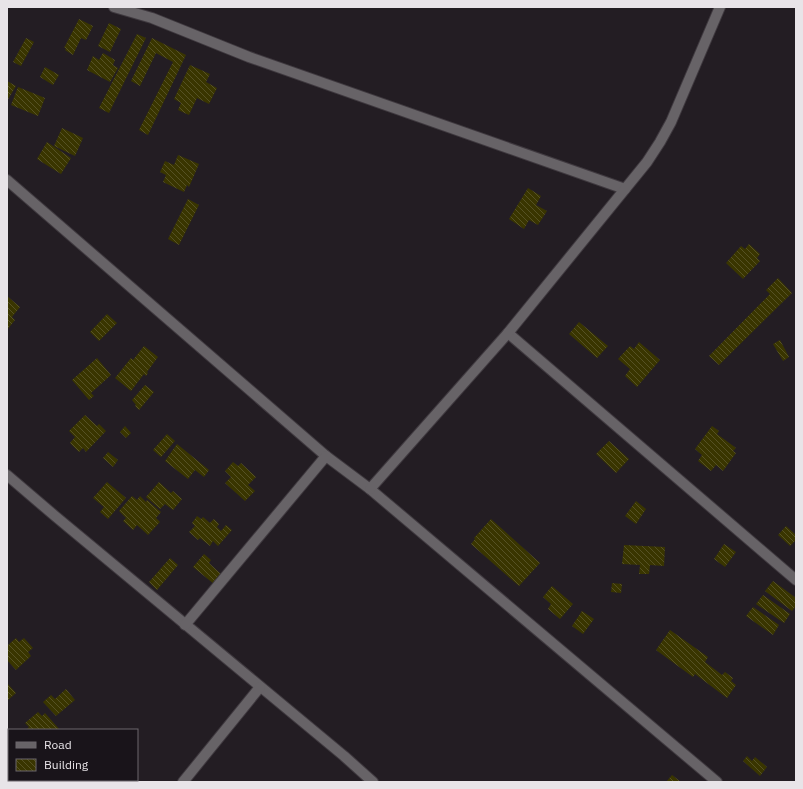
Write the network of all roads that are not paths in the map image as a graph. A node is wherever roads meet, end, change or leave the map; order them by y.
1 (114, 7) edge
2 (720, 7) edge
3 (7, 180) edge
4 (625, 189) junction
5 (508, 333) junction
6 (326, 456) junction
7 (7, 475) edge
8 (370, 489) junction
9 (796, 580) edge
10 (185, 625) junction
11 (260, 687) junction
12 (183, 782) edge
13 (373, 782) edge
14 (717, 782) edge

1 - 4 street
2 - 4 street
3 - 6 street
4 - 5 street
5 - 8 street
5 - 9 street
6 - 8 street
6 - 10 street
7 - 10 street
8 - 14 street
10 - 11 street
11 - 12 street
11 - 13 street

